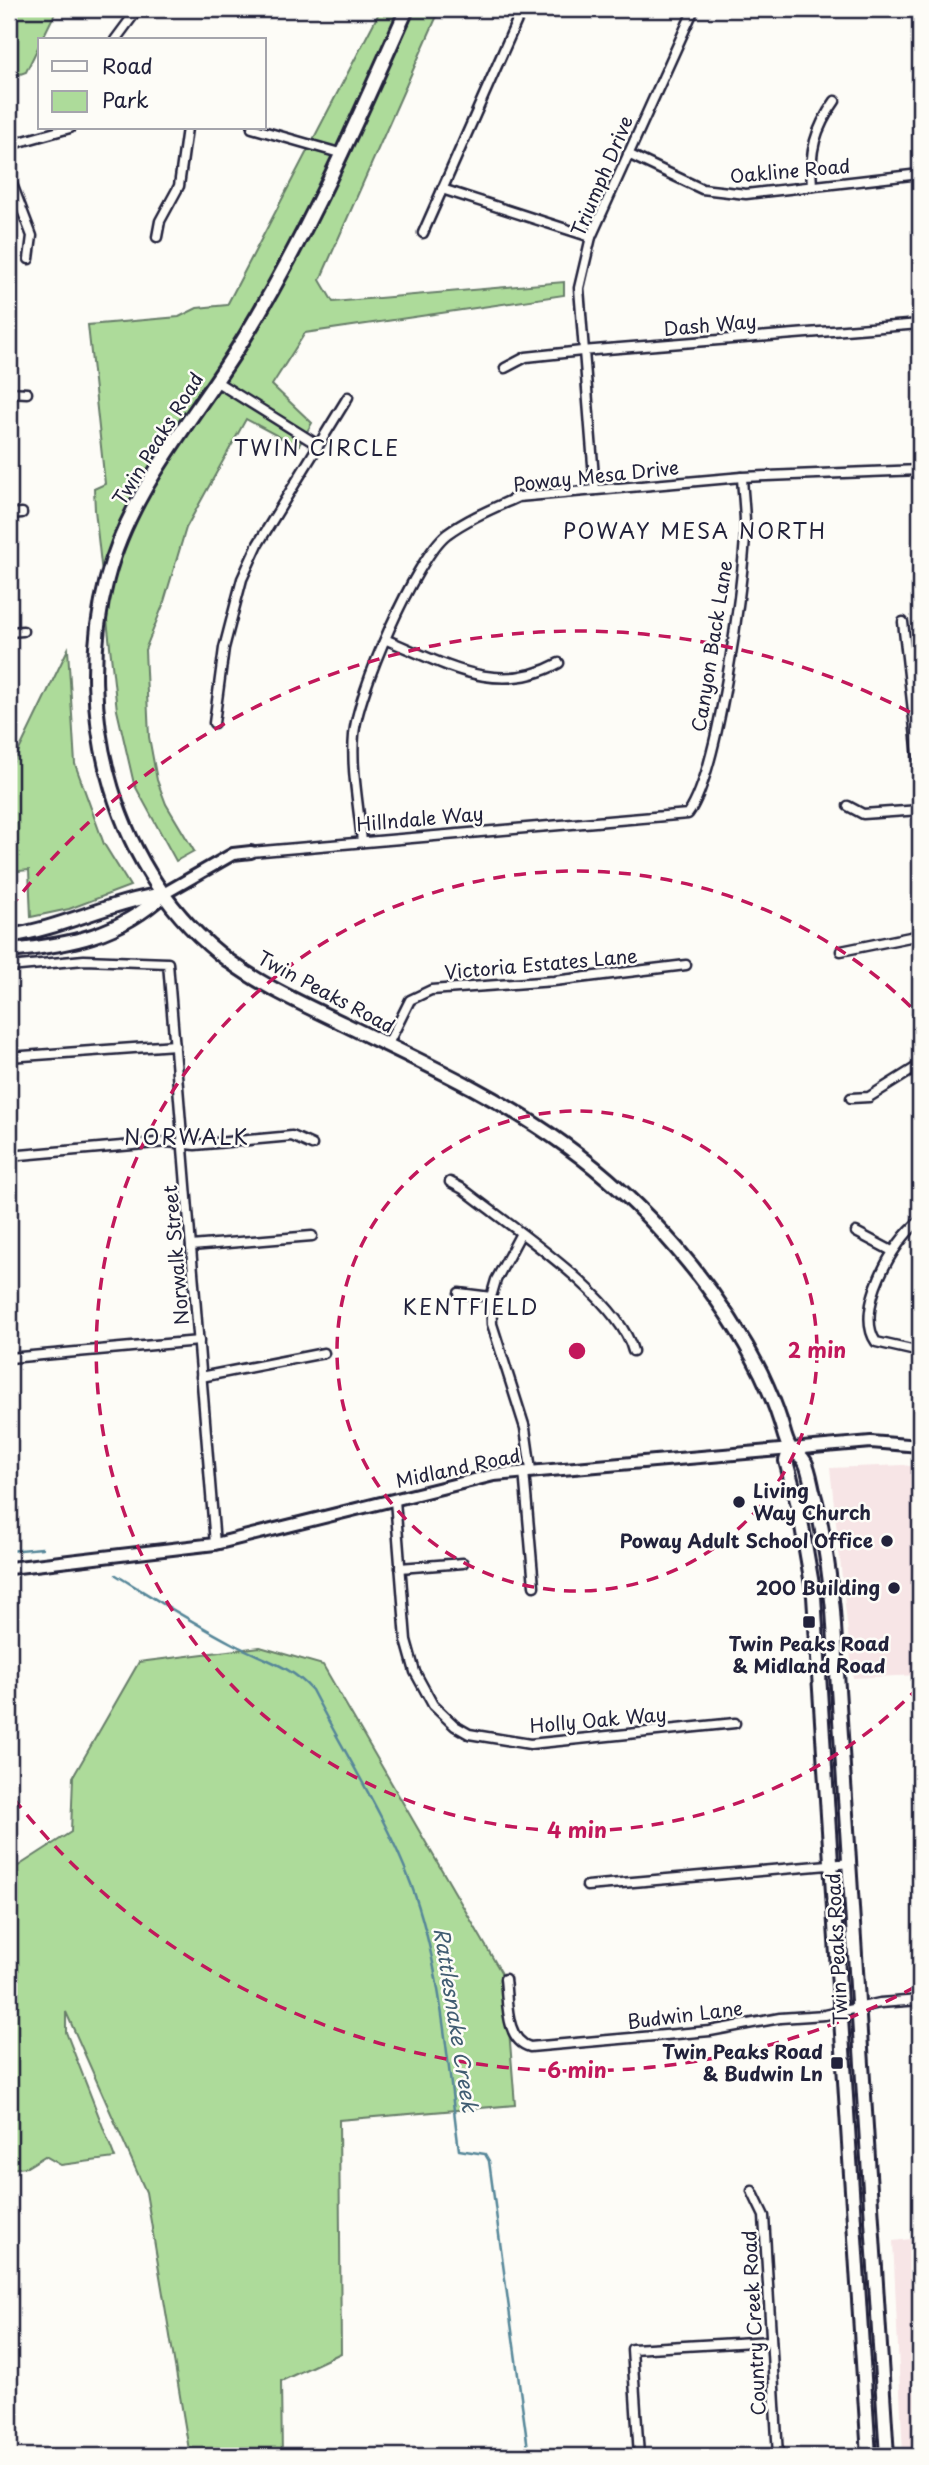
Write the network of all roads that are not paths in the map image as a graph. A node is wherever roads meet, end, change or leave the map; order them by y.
1 (138, 9) edge
2 (407, 9) edge
3 (522, 9) edge
4 (694, 9) edge
5 (116, 38) edge
6 (835, 101) dead end
7 (64, 130) edge
8 (187, 130) edge
9 (259, 130) edge
10 (9, 145) edge
11 (628, 154) junction
12 (343, 155) junction
13 (920, 174) edge
14 (9, 176) edge
15 (812, 186) junction
16 (442, 189) junction
17 (423, 233) dead end
18 (158, 237) dead end
19 (591, 237) junction
20 (29, 259) dead end
21 (920, 324) edge
22 (582, 351) junction
23 (506, 369) dead end
24 (217, 382) junction
25 (9, 392) edge
26 (27, 393) dead end
27 (348, 397) dead end
28 (318, 445) junction
29 (920, 470) edge
30 (742, 477) junction
31 (594, 490) junction
32 (22, 513) dead end
33 (9, 514) edge
34 (903, 622) dead end
35 (23, 631) dead end
36 (9, 632) edge
37 (387, 640) junction
38 (559, 663) dead end
39 (214, 723) dead end
40 (920, 773) edge
41 (848, 806) dead end
42 (920, 810) edge
43 (688, 814) joint
44 (362, 842) junction
45 (251, 852) joint
46 (165, 893) junction
47 (920, 935) edge
48 (9, 936) edge
49 (9, 951) edge
50 (841, 951) dead end
51 (685, 965) dead end
52 (9, 967) edge
53 (175, 1045) junction
54 (387, 1046) junction
55 (9, 1057) edge
56 (920, 1065) edge
57 (850, 1098) dead end
58 (183, 1143) junction
59 (312, 1145) dead end
60 (9, 1156) edge
61 (450, 1182) dead end
62 (920, 1221) edge
63 (856, 1232) dead end
64 (520, 1235) junction
65 (312, 1236) dead end
66 (191, 1246) junction
67 (892, 1251) junction
68 (458, 1293) dead end
69 (491, 1297) junction
70 (198, 1341) junction
71 (632, 1351) dead end
72 (920, 1352) edge
73 (324, 1353) dead end
74 (9, 1358) edge
75 (201, 1377) junction
76 (920, 1446) edge
77 (790, 1449) junction
78 (527, 1471) junction
79 (395, 1500) junction
80 (215, 1544) junction
81 (463, 1563) dead end
82 (9, 1568) edge
83 (400, 1569) junction
84 (534, 1586) dead end
85 (736, 1723) dead end
86 (851, 1863) junction
87 (832, 1864) junction
88 (587, 1886) dead end
89 (505, 1979) dead end
90 (920, 2000) edge
91 (860, 2007) junction
92 (841, 2011) junction
93 (752, 2191) dead end
94 (771, 2341) junction
95 (639, 2456) edge
96 (778, 2456) edge
97 (869, 2456) edge
98 (887, 2456) edge

1 - 5 street
2 - 12 main road, Twin Peaks Road
3 - 16 street
4 - 11 street, Triumph Drive
6 - 15 street
7 - 10 street
8 - 18 street
9 - 12 street
11 - 15 street, Oakline Road
11 - 19 street, Triumph Drive
12 - 24 main road, Twin Peaks Road
13 - 15 street, Oakline Road
14 - 20 street
16 - 17 street
16 - 19 street
19 - 22 street, Triumph Drive
21 - 22 street, Dash Way
22 - 23 street, Dash Way
22 - 31 street, Triumph Drive
24 - 28 street
24 - 46 main road, Twin Peaks Road
25 - 26 street
27 - 28 street
28 - 39 street
29 - 30 street, Poway Mesa Drive
30 - 31 street, Poway Mesa Drive
30 - 43 street, Canyon Back Lane
31 - 37 street, Poway Mesa Drive
32 - 33 street
34 - 40 street
35 - 36 street
37 - 38 street
37 - 44 street, Poway Mesa Drive
41 - 42 street
43 - 44 street, Hillndale Way
44 - 45 street, Hillndale Way
45 - 46 main road, Hillndale Way
46 - 48 main road
46 - 49 main road
46 - 54 main road, Twin Peaks Road
47 - 50 street
51 - 54 street, Victoria Estates Lane
52 - 53 street, Norwalk Street
53 - 55 street
53 - 58 street, Norwalk Street
54 - 77 main road, Twin Peaks Road
56 - 57 street
58 - 59 street
58 - 60 street
58 - 66 street, Norwalk Street
61 - 64 street
62 - 67 street
63 - 67 street
64 - 69 street
64 - 71 street
65 - 66 street
66 - 70 street, Norwalk Street
67 - 72 street
68 - 69 street
69 - 78 street
70 - 74 street
70 - 75 street, Norwalk Street
73 - 75 street
75 - 80 street, Norwalk Street
76 - 77 main road, Midland Road
77 - 78 main road, Midland Road
77 - 86 main road, Twin Peaks Road
77 - 87 main road, Twin Peaks Road
78 - 79 main road, Midland Road
78 - 84 street
79 - 80 main road, Midland Road
79 - 83 street, Holly Oak Way
80 - 82 main road, Midland Road
81 - 83 street
83 - 85 street, Holly Oak Way
86 - 87 street
86 - 91 main road, Twin Peaks Road
87 - 88 street
87 - 92 main road, Twin Peaks Road
89 - 92 street, Budwin Lane
90 - 91 street, Budwin Lane
91 - 92 street, Budwin Lane
91 - 98 main road, Twin Peaks Road
92 - 97 main road, Twin Peaks Road
93 - 94 street, Country Creek Road
94 - 95 street
94 - 96 street, Country Creek Road

